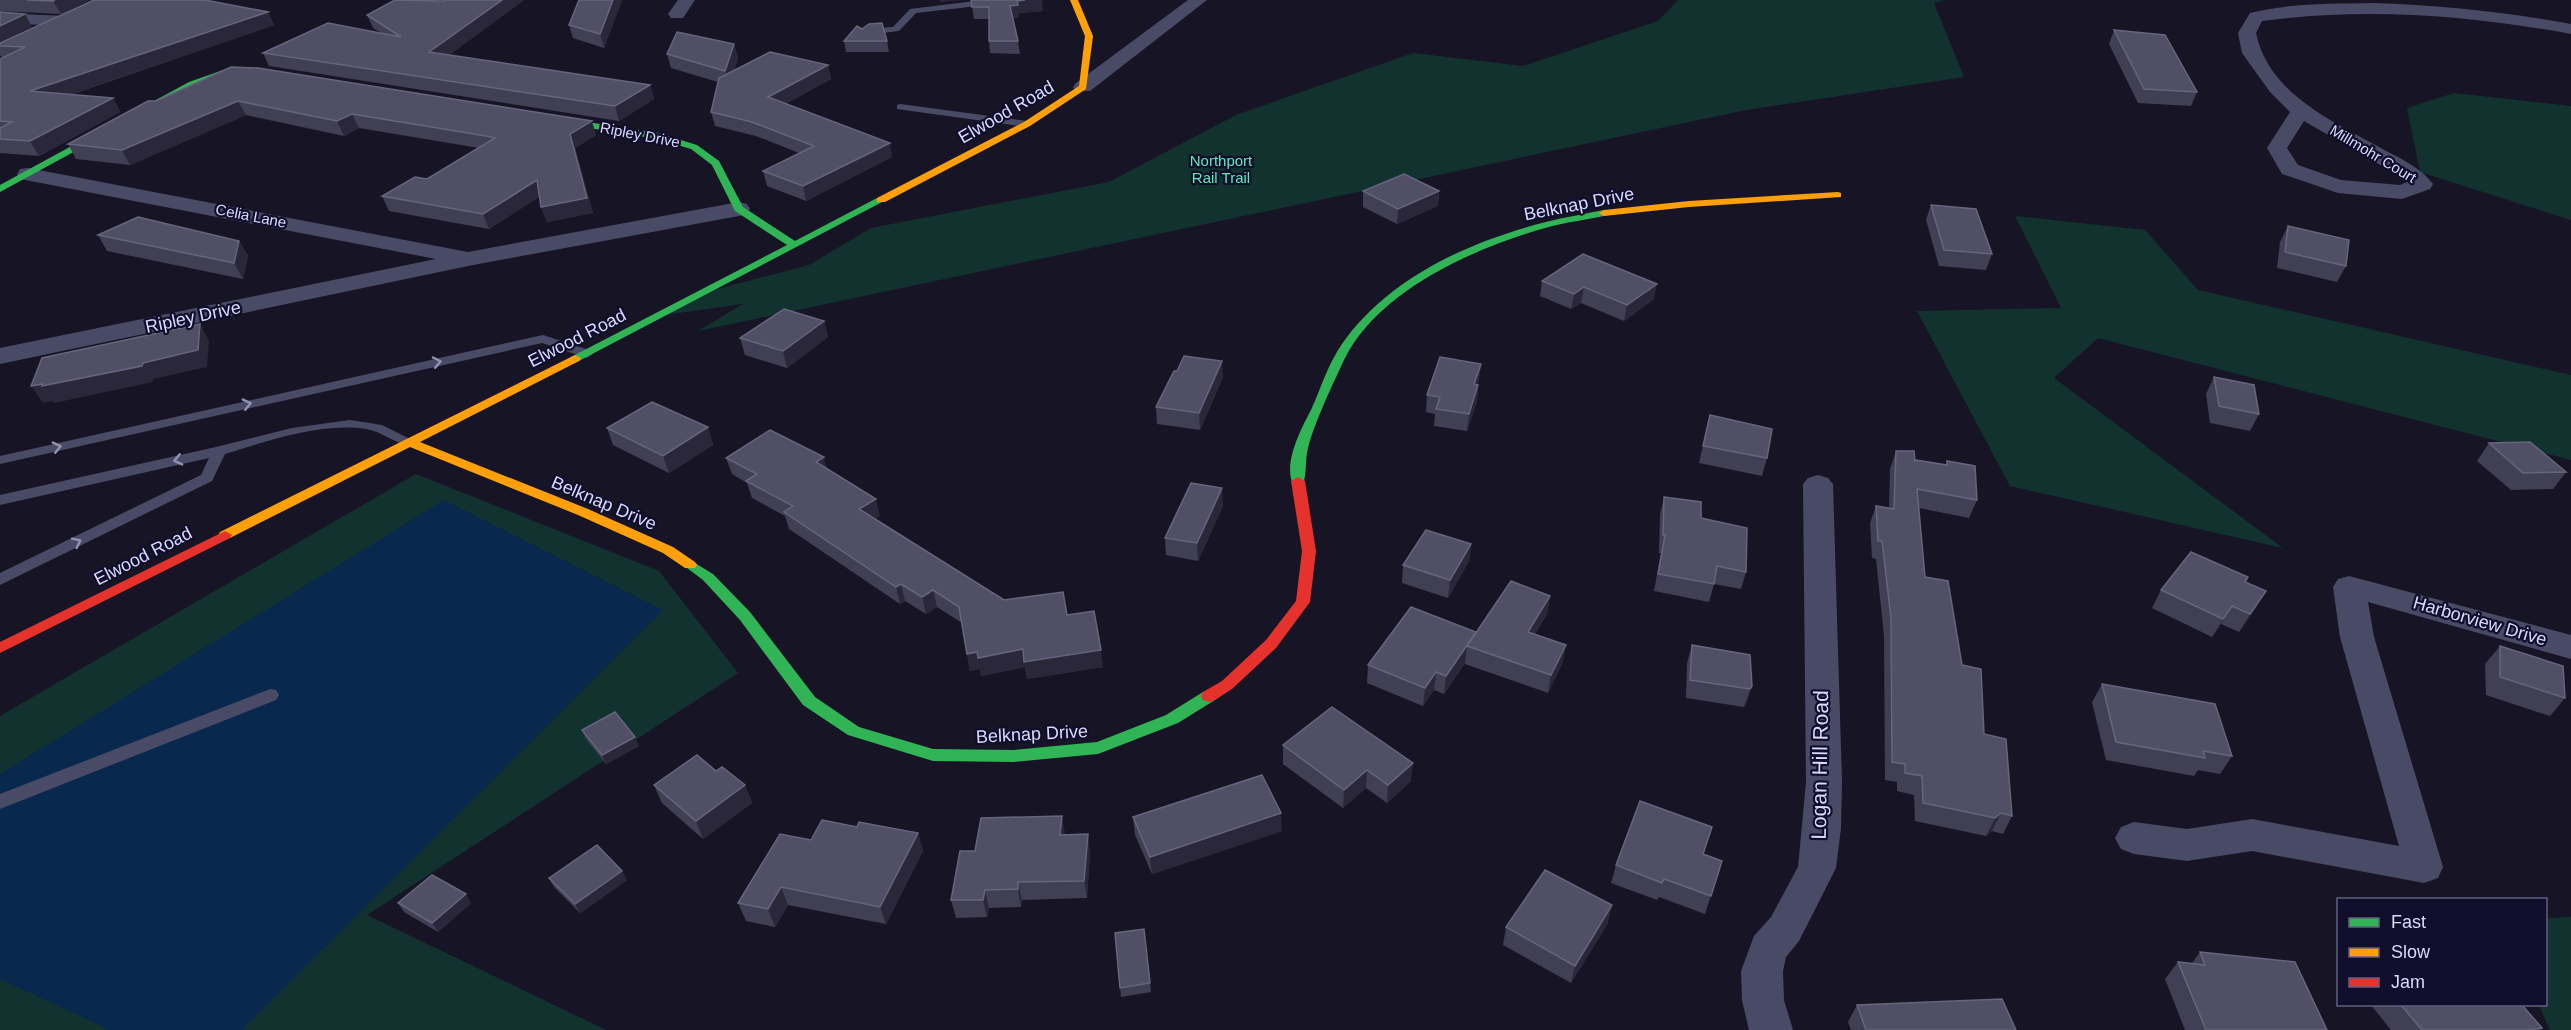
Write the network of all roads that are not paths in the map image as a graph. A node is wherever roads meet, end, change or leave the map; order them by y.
1 (1004, 0) edge
2 (1074, 0) edge
3 (1199, 0) edge
4 (82, 13) edge
5 (0, 18) edge
6 (65, 21) junction
7 (2571, 29) edge
8 (864, 35) edge
9 (32, 36) edge
10 (256, 74) edge
11 (1083, 87) junction
12 (900, 107) dead end
13 (2300, 111) junction
14 (531, 116) edge
15 (1027, 124) junction
16 (28, 174) junction
17 (0, 189) edge
18 (1838, 195) dead end
19 (739, 209) junction
20 (794, 245) junction
21 (473, 258) junction
22 (587, 354) junction
23 (0, 356) edge
24 (409, 442) junction
25 (219, 451) junction
26 (0, 460) edge
27 (1818, 484) dead end
28 (0, 500) edge
29 (0, 580) edge
30 (2571, 647) edge
31 (0, 648) edge
32 (270, 695) dead end
33 (0, 802) edge
34 (2134, 838) dead end
35 (1771, 1030) edge

1 - 8 lane
2 - 11 street, Elwood Road
3 - 11 street
4 - 6 street
5 - 6 street
6 - 9 street
7 - 13 street, Millmohr Court
10 - 16 street
11 - 15 street, Elwood Road
12 - 15 lane
13 - 13 street, Millmohr Court
14 - 19 street, Ripley Drive
15 - 20 street, Elwood Road
16 - 17 street
16 - 21 street, Celia Lane
18 - 24 street, Belknap Drive
19 - 20 street
19 - 21 street, Ripley Drive
20 - 22 street, Elwood Road
21 - 23 street, Ripley Drive
22 - 24 street, Elwood Road
26 -> 22 lane
24 - 25 lane
24 - 31 street, Elwood Road
25 -> 28 lane
29 -> 25 lane
27 - 35 street, Logan Hill Road
30 - 34 street, Harborview Drive
32 - 33 lane

